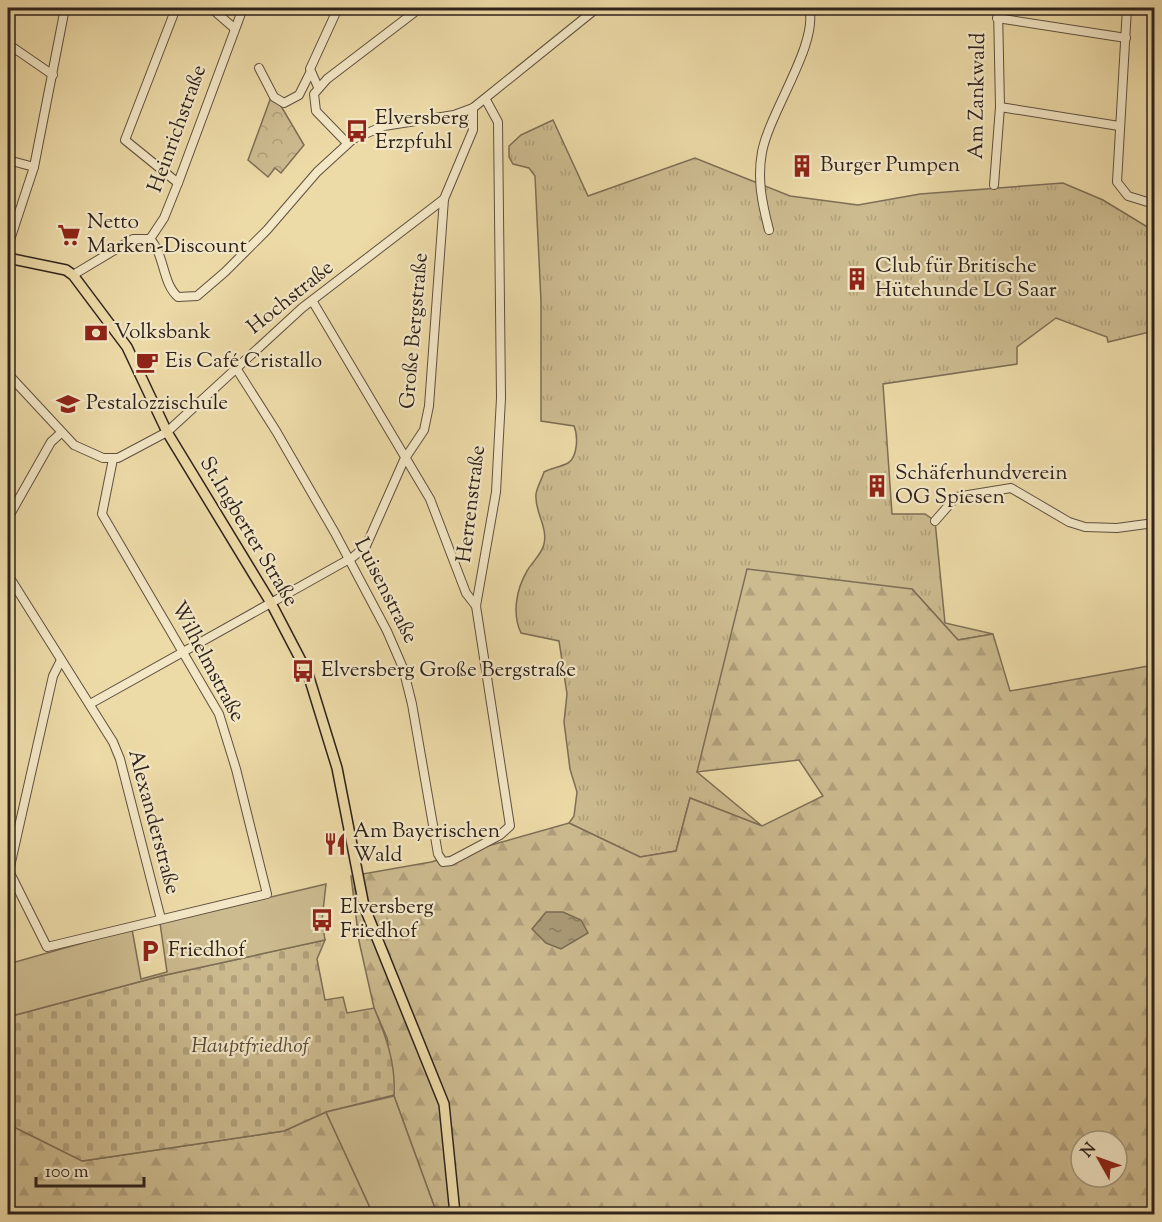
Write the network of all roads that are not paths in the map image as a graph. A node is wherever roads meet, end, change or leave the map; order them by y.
1 (65, 8) edge
2 (176, 8) edge
3 (211, 8) edge
4 (243, 8) edge
5 (338, 8) edge
6 (420, 8) edge
7 (597, 8) edge
8 (809, 8) edge
9 (998, 8) edge
10 (1127, 8) edge
11 (997, 18) junction
12 (234, 28) junction
13 (1126, 38) junction
14 (8, 44) edge
15 (259, 69) dead end
16 (310, 73) junction
17 (53, 75) junction
18 (318, 87) junction
19 (486, 100) junction
20 (1000, 107) junction
21 (473, 108) junction
22 (1119, 126) junction
23 (347, 143) junction
24 (8, 160) edge
25 (34, 166) junction
26 (178, 183) junction
27 (994, 185) dead end
28 (444, 199) junction
29 (1155, 204) edge
30 (769, 230) dead end
31 (150, 238) junction
32 (8, 246) edge
33 (8, 258) edge
34 (73, 275) junction
35 (313, 302) junction
36 (236, 368) junction
37 (8, 374) edge
38 (167, 432) junction
39 (61, 433) junction
40 (113, 459) junction
41 (404, 460) junction
42 (8, 518) edge
43 (935, 521) dead end
44 (1155, 523) edge
45 (348, 560) junction
46 (8, 575) edge
47 (271, 603) junction
48 (476, 606) junction
49 (184, 652) junction
50 (61, 660) junction
51 (90, 704) junction
52 (438, 854) joint
53 (8, 871) edge
54 (161, 919) junction
55 (455, 1215) edge

1 - 17 street
2 - 26 street
3 - 12 street
4 - 12 street, Heinrichstraße
5 - 16 street
6 - 18 street
7 - 19 street
8 - 30 street
9 - 11 street, Am Zankwald
10 - 13 street
11 - 13 street
11 - 20 street, Am Zankwald
12 - 26 street, Heinrichstraße
13 - 22 street
14 - 17 street
15 - 16 street
16 - 18 street
17 - 25 street
18 - 23 street
19 - 21 street
19 - 48 street, Herrenstraße
20 - 22 street
20 - 27 street, Am Zankwald
21 - 23 street
21 - 28 street, Große Bergstraße
22 - 29 street
23 - 31 street
24 - 25 street
25 - 32 street
26 - 31 street, Heinrichstraße
28 - 35 street, Hochstraße
28 - 41 street, Große Bergstraße
31 - 34 street
33 - 34 main road
34 - 38 main road, St.Ingberter Straße
35 - 36 street, Hochstraße
35 - 41 street
36 - 38 street, Hochstraße
36 - 45 street, Luisenstraße
37 - 39 street
38 - 40 street, Hochstraße
38 - 47 main road, St.Ingberter Straße
39 - 40 street
39 - 42 street
40 - 49 street, Wilhelmstraße
41 - 45 street, Große Bergstraße
41 - 48 street
43 - 44 street
45 - 47 street, Große Bergstraße
45 - 52 street, Luisenstraße
46 - 50 street, Alexanderstraße
47 - 49 street, Große Bergstraße
47 - 55 main road, St.Ingberter Straße
48 - 52 street, Herrenstraße
49 - 51 street, Große Bergstraße
49 - 54 street, Wilhelmstraße
50 - 51 street, Alexanderstraße
50 - 53 street
51 - 54 street, Alexanderstraße
53 - 54 street

